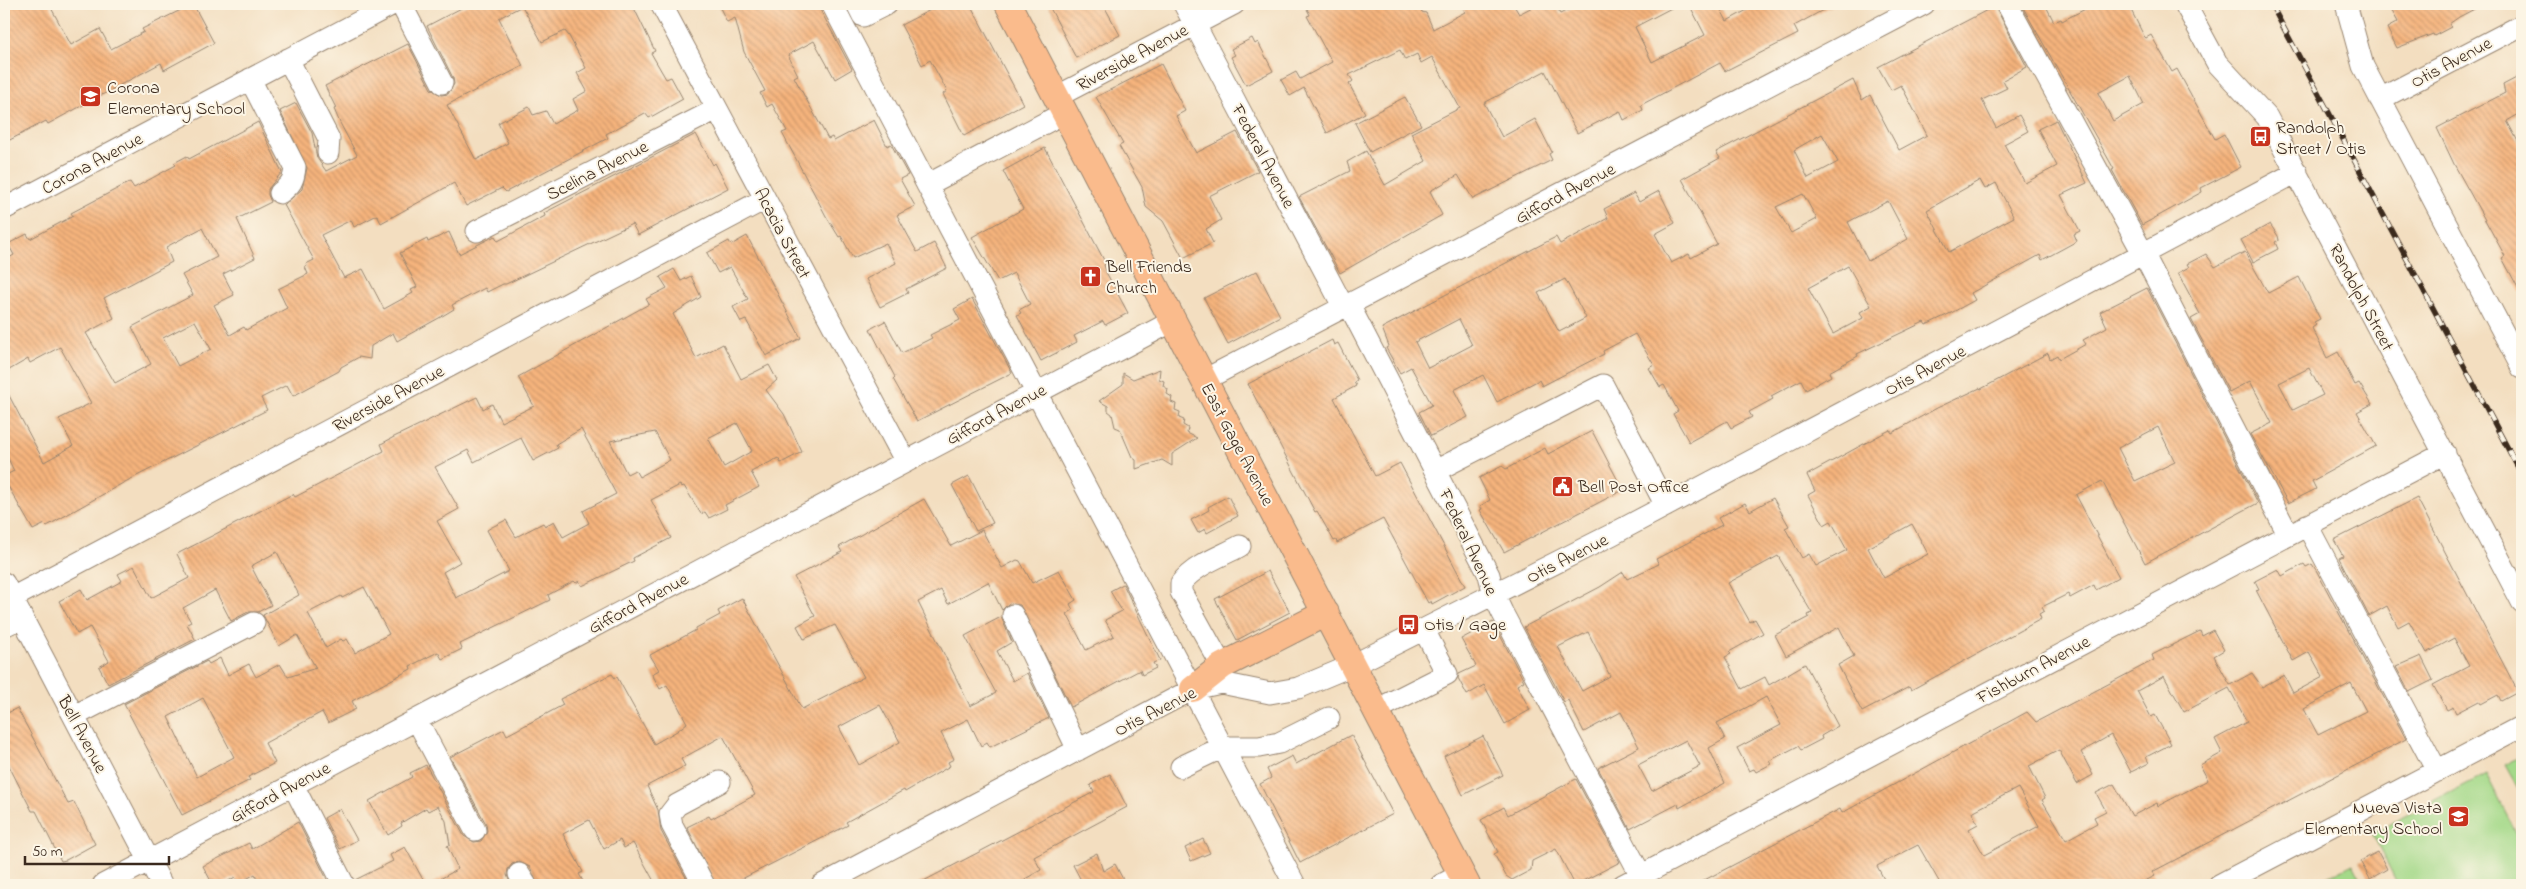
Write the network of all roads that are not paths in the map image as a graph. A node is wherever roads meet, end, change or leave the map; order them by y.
1 (393, 4) edge
2 (401, 4) edge
3 (661, 4) edge
4 (832, 4) edge
5 (857, 4) edge
6 (887, 4) edge
7 (1008, 4) edge
8 (1184, 4) edge
9 (1234, 4) edge
10 (1924, 4) edge
11 (2007, 4) edge
12 (2185, 4) edge
13 (2346, 4) edge
14 (1195, 24) junction
15 (2522, 25) edge
16 (288, 59) junction
17 (250, 79) junction
18 (442, 83) dead end
19 (2380, 99) junction
20 (1060, 105) junction
21 (717, 109) junction
22 (328, 153) dead end
23 (2297, 172) junction
24 (927, 185) junction
25 (280, 193) dead end
26 (765, 198) junction
27 (4, 209) edge
28 (477, 231) dead end
29 (2144, 255) junction
30 (1347, 306) junction
31 (1173, 321) junction
32 (2522, 366) edge
33 (1204, 380) junction
34 (1036, 393) junction
35 (2444, 453) junction
36 (906, 462) junction
37 (1435, 471) junction
38 (1666, 506) junction
39 (2298, 529) junction
40 (1240, 546) dead end
41 (8, 590) edge
42 (1494, 595) junction
43 (2522, 602) edge
44 (1326, 613) junction
45 (1012, 615) dead end
46 (13, 622) edge
47 (254, 623) dead end
48 (1424, 630) junction
49 (1353, 665) junction
50 (1222, 666) junction
51 (1193, 689) junction
52 (1376, 710) junction
53 (74, 716) junction
54 (1329, 718) dead end
55 (417, 720) junction
56 (2522, 726) edge
57 (1223, 747) junction
58 (1078, 750) junction
59 (1181, 766) dead end
60 (2437, 771) junction
61 (720, 782) dead end
62 (293, 785) junction
63 (475, 830) dead end
64 (149, 861) junction
65 (1457, 882) edge
66 (1637, 882) edge
67 (102, 885) edge
68 (162, 885) edge
69 (344, 885) edge
70 (704, 885) edge
71 (822, 885) edge
72 (1295, 885) edge
73 (2219, 885) edge

1 - 16 street, Corona Avenue
2 - 18 street
3 - 21 street, Acacia Street
4 - 24 street
5 - 6 street
7 - 20 main road, East Gage Avenue
8 - 14 street, Federal Avenue
9 - 14 street, Riverside Avenue
10 - 30 street, Gifford Avenue
11 - 29 street
12 - 23 street, Randolph Street
13 - 19 street
14 - 20 street, Riverside Avenue
14 - 30 street, Federal Avenue
15 - 19 street, Otis Avenue
16 - 17 street, Corona Avenue
16 - 22 street
17 - 25 street
17 - 27 street, Corona Avenue
19 - 32 street
20 - 24 street, Riverside Avenue
20 - 31 main road, East Gage Avenue
21 - 26 street, Acacia Street
21 - 28 street, Scelina Avenue
23 - 29 street, Otis Avenue
23 - 35 street, Randolph Street
24 - 34 street
26 - 36 street, Acacia Street
26 - 41 street, Riverside Avenue
29 - 38 street, Otis Avenue
29 - 39 street
30 - 33 street, Gifford Avenue
30 - 37 street, Federal Avenue
31 - 33 main road, East Gage Avenue
31 - 34 street, Gifford Avenue
33 - 44 main road, East Gage Avenue
34 - 36 street, Gifford Avenue
34 - 51 street
35 - 39 street, Fishburn Avenue
35 - 43 street, Randolph Street
36 - 55 street, Gifford Avenue
37 - 38 street
37 - 42 street, Federal Avenue
38 - 42 street, Otis Avenue
39 - 60 street
39 - 66 street, Fishburn Avenue
40 - 50 street
41 - 46 street, Bell Avenue
42 - 48 street, Otis Avenue
42 - 66 street, Federal Avenue
44 - 49 main road, East Gage Avenue
44 - 50 main road
45 - 58 street
46 - 53 street, Bell Avenue
47 - 53 street
48 - 49 street, Otis Avenue
48 - 52 street
49 - 51 street, Otis Avenue
49 - 52 main road, East Gage Avenue
50 - 51 main road
51 - 57 street
51 - 58 street, Otis Avenue
52 - 65 main road, East Gage Avenue
53 - 64 street, Bell Avenue
54 - 57 street
55 - 62 street, Gifford Avenue
55 - 63 street
56 - 60 street
57 - 59 street
57 - 72 street
58 - 71 street, Otis Avenue
60 - 73 street
61 - 70 street
62 - 64 street, Gifford Avenue
62 - 69 street
64 - 67 street, Gifford Avenue
64 - 68 street, Bell Avenue

